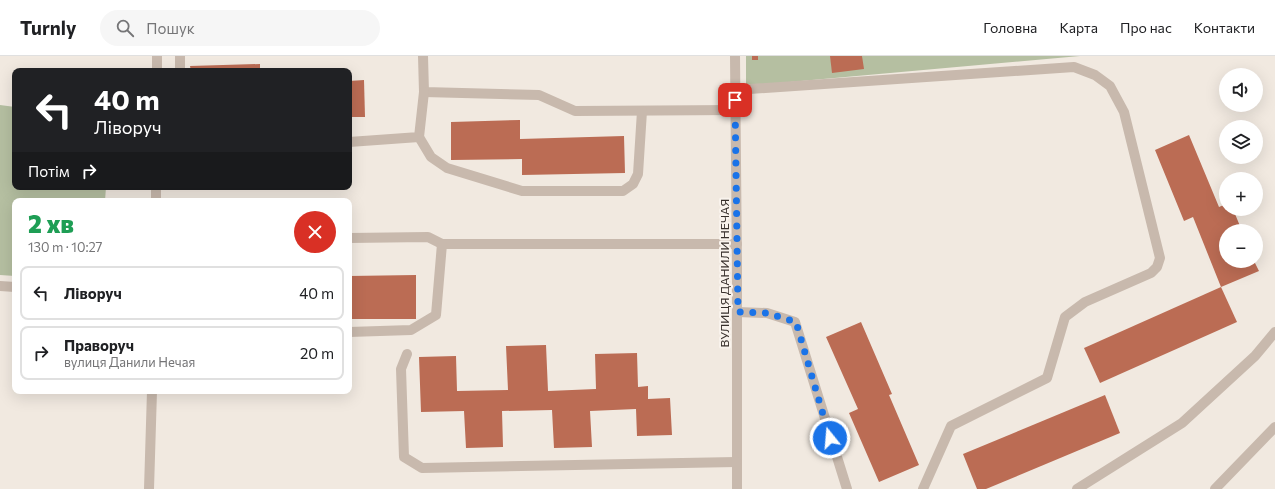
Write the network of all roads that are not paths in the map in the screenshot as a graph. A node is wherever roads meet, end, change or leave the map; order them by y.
1 (157, 56) edge
2 (180, 56) edge
3 (423, 56) edge
4 (735, 56) edge
5 (157, 68) edge
6 (180, 68) edge
7 (735, 90) junction
8 (424, 92) junction
9 (735, 110) junction
10 (642, 111) junction
11 (419, 137) junction
12 (352, 142) edge
13 (352, 238) edge
14 (442, 244) junction
15 (737, 244) junction
16 (0, 286) edge
17 (12, 287) edge
18 (738, 312) junction
19 (352, 332) edge
20 (1275, 332) edge
21 (407, 354) dead end
22 (152, 394) edge
23 (1275, 427) edge
24 (736, 462) junction
25 (149, 489) edge
26 (737, 489) edge
27 (847, 489) edge
28 (923, 489) edge
29 (1077, 489) edge
30 (1215, 489) edge

1 - 5 street
2 - 6 street
3 - 8 street
4 - 7 street, ВУЛИЦЯ ДАНИЛИ НЕЧАЯ
7 - 9 street, ВУЛИЦЯ ДАНИЛИ НЕЧАЯ
7 - 28 street
8 - 10 street
8 - 11 street
9 - 10 street
9 - 15 street, ВУЛИЦЯ ДАНИЛИ НЕЧАЯ
10 - 11 street
11 - 12 street
13 - 14 street
14 - 15 street
14 - 19 street
15 - 18 street, ВУЛИЦЯ ДАНИЛИ НЕЧАЯ
16 - 17 street
18 - 24 street, ВУЛИЦЯ ДАНИЛИ НЕЧАЯ
18 - 27 street
20 - 29 street
21 - 24 street
22 - 25 street
23 - 30 street
24 - 26 street, ВУЛИЦЯ ДАНИЛИ НЕЧАЯ

